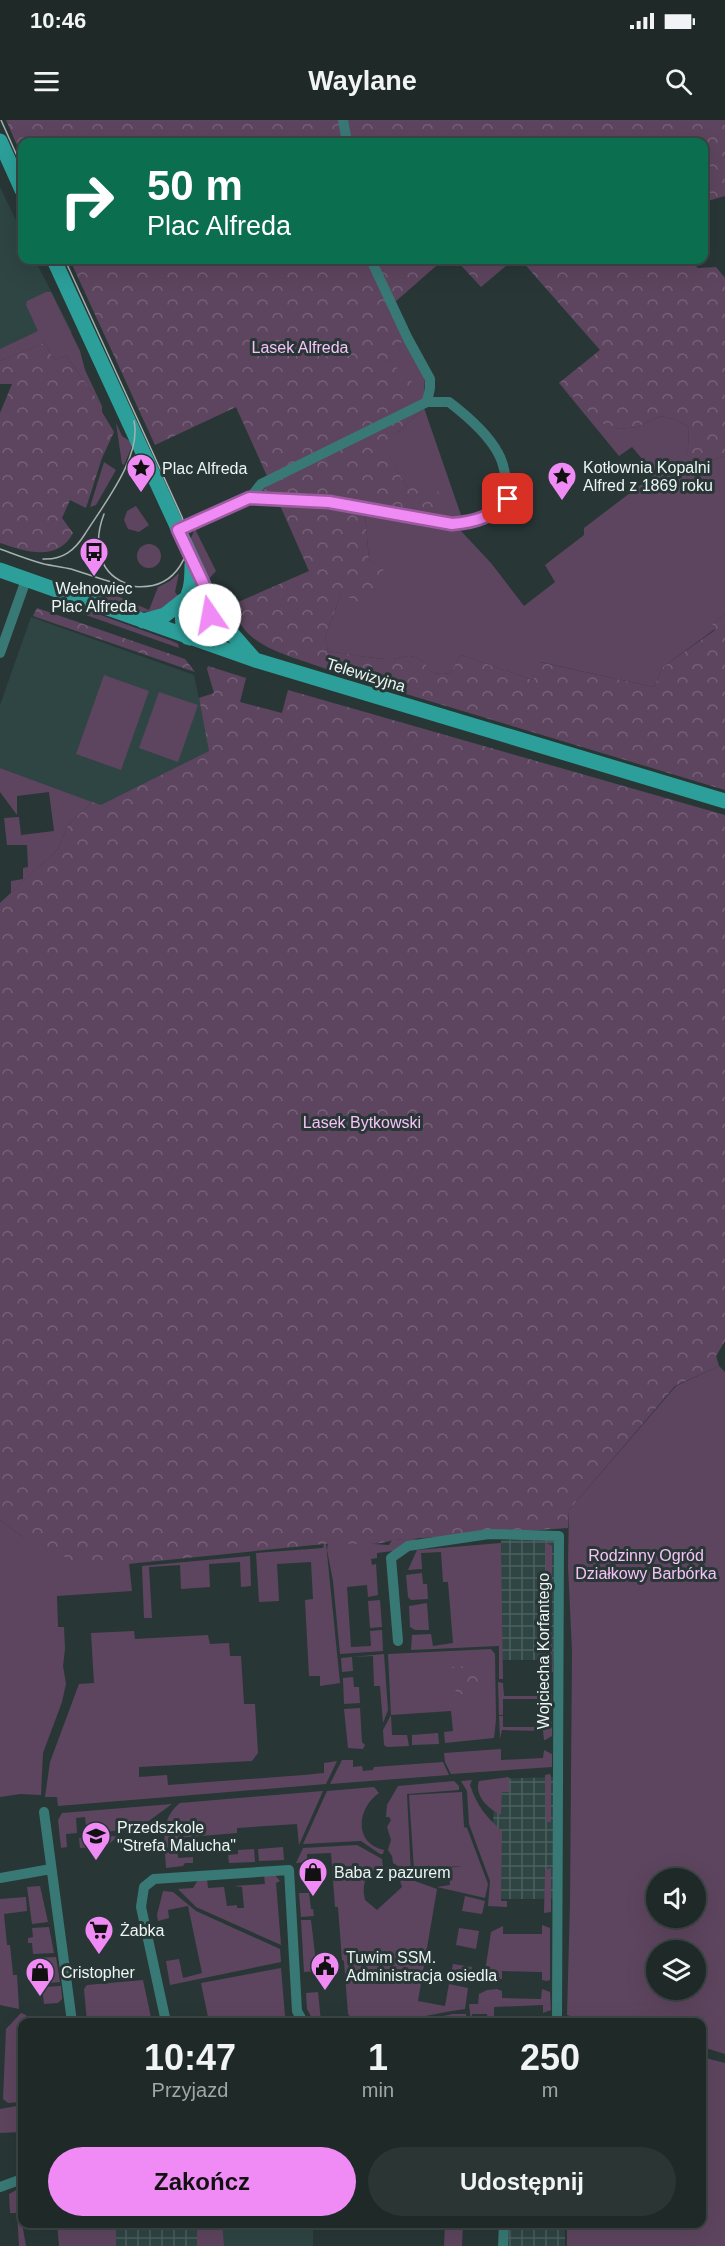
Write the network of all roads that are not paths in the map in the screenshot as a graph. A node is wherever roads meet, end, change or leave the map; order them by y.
1 (343, 120) edge
2 (346, 138) edge
3 (0, 141) edge
4 (18, 181) edge
5 (56, 264) edge
6 (373, 264) edge
7 (427, 402) junction
8 (249, 498) junction
9 (178, 530) junction
10 (192, 562) junction
11 (0, 570) edge
12 (26, 580) junction
13 (184, 600) junction
14 (212, 602) junction
15 (143, 621) junction
16 (189, 637) junction
17 (0, 653) edge
18 (255, 660) junction
19 (725, 801) edge
20 (398, 1641) dead end
21 (44, 1812) dead end
22 (51, 1869) junction
23 (0, 1878) edge
24 (71, 2018) edge
25 (165, 2018) edge
26 (301, 2018) edge
27 (557, 2018) edge
28 (18, 2181) edge
29 (0, 2187) edge
30 (504, 2228) edge
31 (503, 2246) edge

1 - 2 street
3 - 4 main road
5 - 9 main road
6 - 7 street
7 - 8 street
7 - 8 street
8 - 9 street
9 - 10 main road
10 - 13 main road
10 - 14 main road
11 - 12 main road, Telewizyjna
12 - 15 main road, Telewizyjna
12 - 17 street
13 - 15 main road
13 - 16 main road
14 - 16 main road
14 - 18 main road
15 - 16 main road, Telewizyjna
16 - 18 main road, Telewizyjna
18 - 19 main road, Telewizyjna
20 - 27 street, Wojciecha Korfantego
21 - 22 street
22 - 23 street
22 - 24 street
25 - 26 street
28 - 29 street
30 - 31 street

